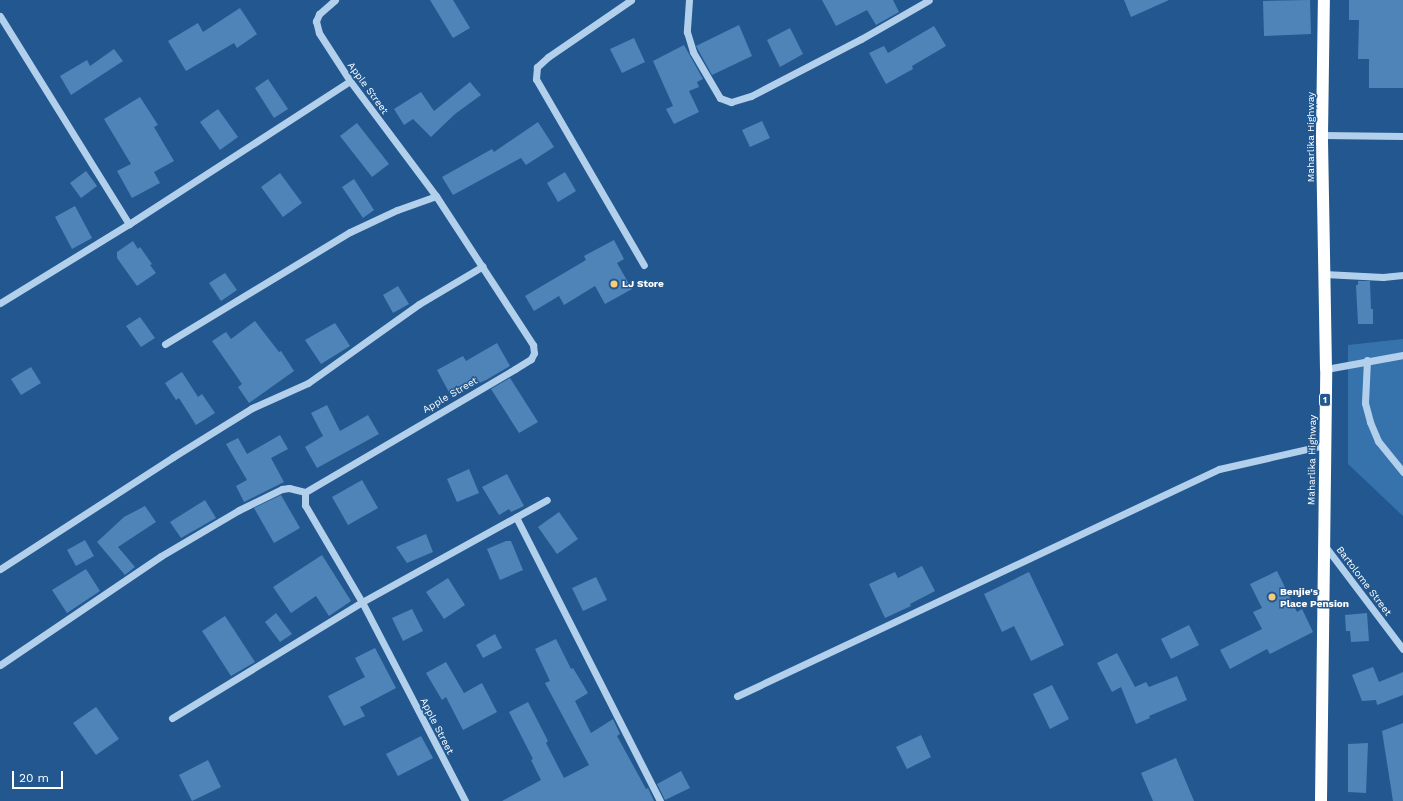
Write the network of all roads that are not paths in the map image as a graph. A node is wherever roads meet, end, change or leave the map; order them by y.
1 (335, 0) edge
2 (631, 0) edge
3 (689, 0) edge
4 (929, 0) edge
5 (1324, 0) edge
6 (0, 16) edge
7 (350, 81) junction
8 (1322, 135) junction
9 (1403, 136) edge
10 (436, 196) junction
11 (129, 224) junction
12 (483, 266) junction
13 (644, 266) dead end
14 (1324, 274) junction
15 (1403, 275) edge
16 (0, 303) edge
17 (165, 344) dead end
18 (1403, 355) edge
19 (1367, 360) junction
20 (1326, 369) junction
21 (1325, 445) junction
22 (1403, 472) edge
23 (305, 492) junction
24 (547, 500) dead end
25 (516, 517) junction
26 (1323, 545) junction
27 (0, 570) edge
28 (362, 602) junction
29 (1403, 648) edge
30 (0, 665) edge
31 (737, 696) dead end
32 (172, 718) dead end
33 (465, 801) edge
34 (660, 801) edge
35 (1321, 801) edge

1 - 7 street, Apple Street
2 - 13 street
3 - 4 street
5 - 8 highway, Maharlika Highway / 1
6 - 11 street
7 - 10 street, Apple Street
7 - 11 street
8 - 9 street
8 - 14 highway, Maharlika Highway / 1
10 - 12 street, Apple Street
10 - 17 street
11 - 16 street
12 - 23 street, Apple Street
12 - 27 street
14 - 15 street
14 - 20 highway, Maharlika Highway / 1
18 - 19 street
19 - 20 street
19 - 22 street
20 - 21 highway, Maharlika Highway / 1
21 - 26 highway, Maharlika Highway / 1
21 - 31 street
23 - 28 street, Apple Street
23 - 30 street
24 - 25 street
25 - 28 street
25 - 34 street
26 - 29 street, Bartolome Street
26 - 35 highway, Maharlika Highway / 1
28 - 32 street
28 - 33 street, Apple Street

